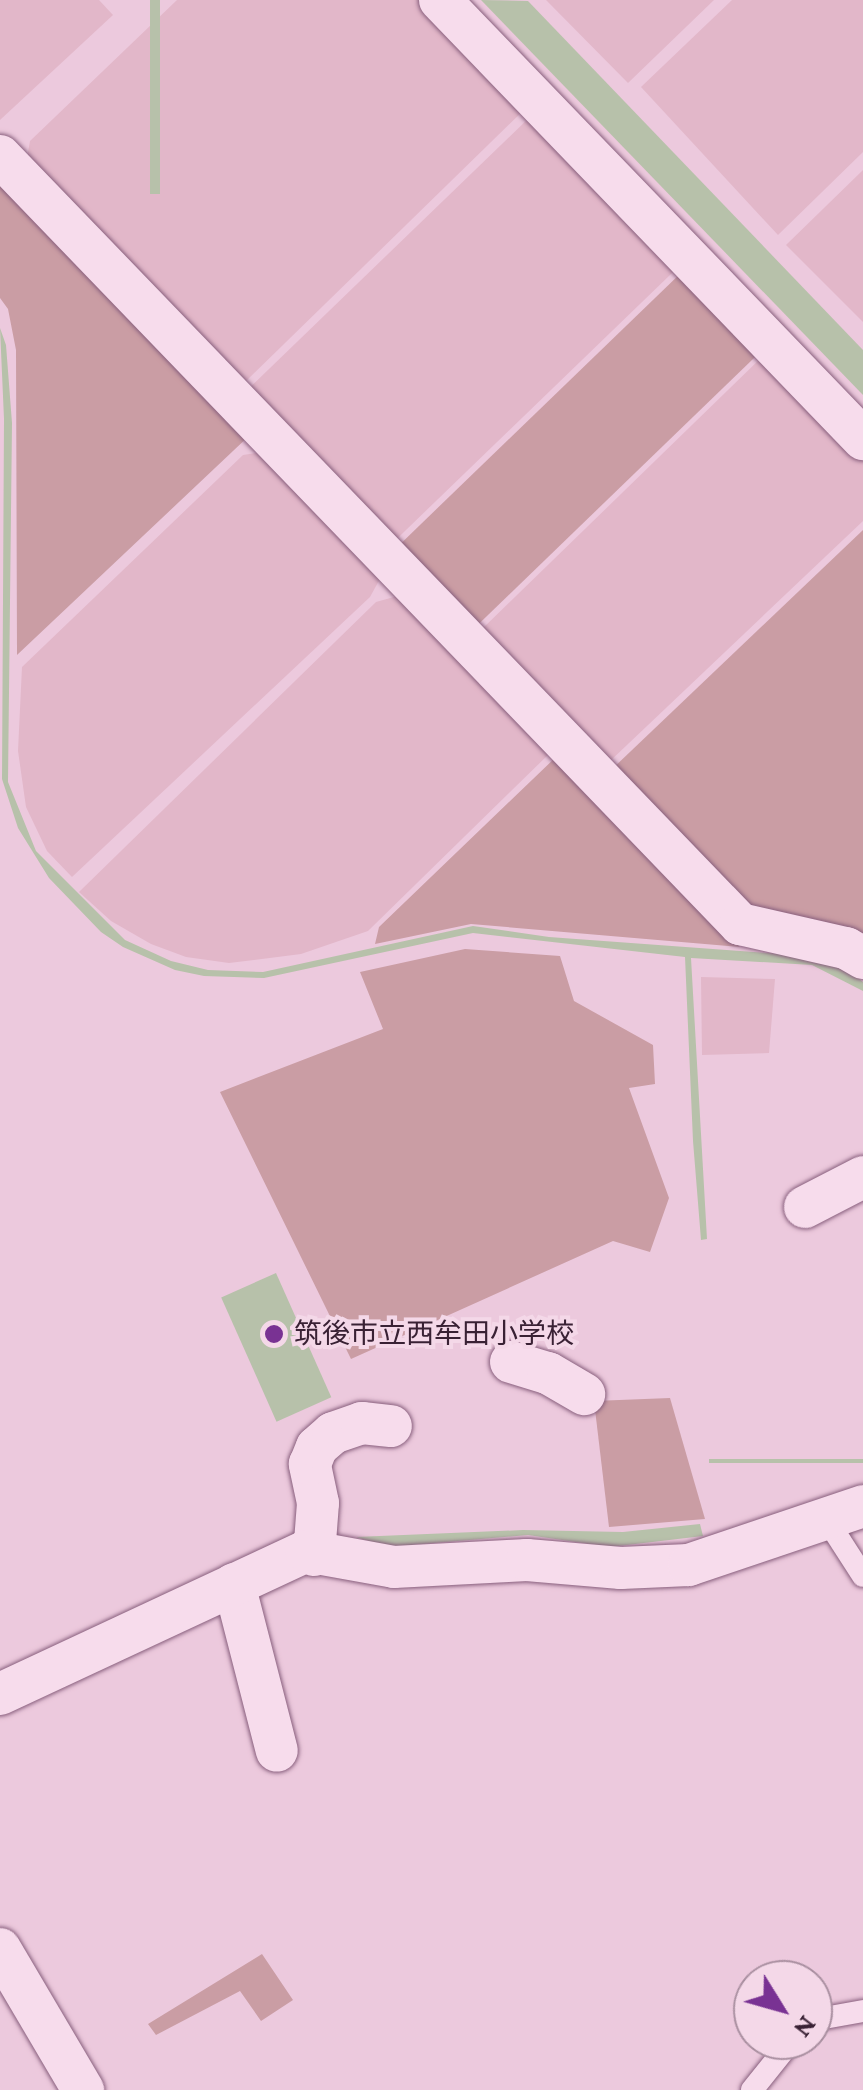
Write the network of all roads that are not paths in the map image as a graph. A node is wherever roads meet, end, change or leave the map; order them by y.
1 (440, 0) edge
2 (0, 156) edge
3 (863, 439) edge
4 (863, 958) edge
5 (863, 1177) edge
6 (804, 1207) dead end
7 (512, 1362) dead end
8 (584, 1394) dead end
9 (391, 1426) dead end
10 (844, 1511) edge
11 (314, 1555) junction
12 (863, 1576) edge
13 (234, 1584) junction
14 (0, 1694) edge
15 (276, 1751) dead end
16 (0, 1950) edge
17 (863, 2011) edge
18 (833, 2016) edge
19 (776, 2060) edge
20 (84, 2090) edge
21 (752, 2090) edge

1 - 3 street
2 - 4 street
5 - 6 street
7 - 8 street
9 - 11 street
10 - 11 street
10 - 12 lane
11 - 13 street
13 - 14 street
13 - 15 street
16 - 20 street
17 - 18 lane
19 - 21 lane

